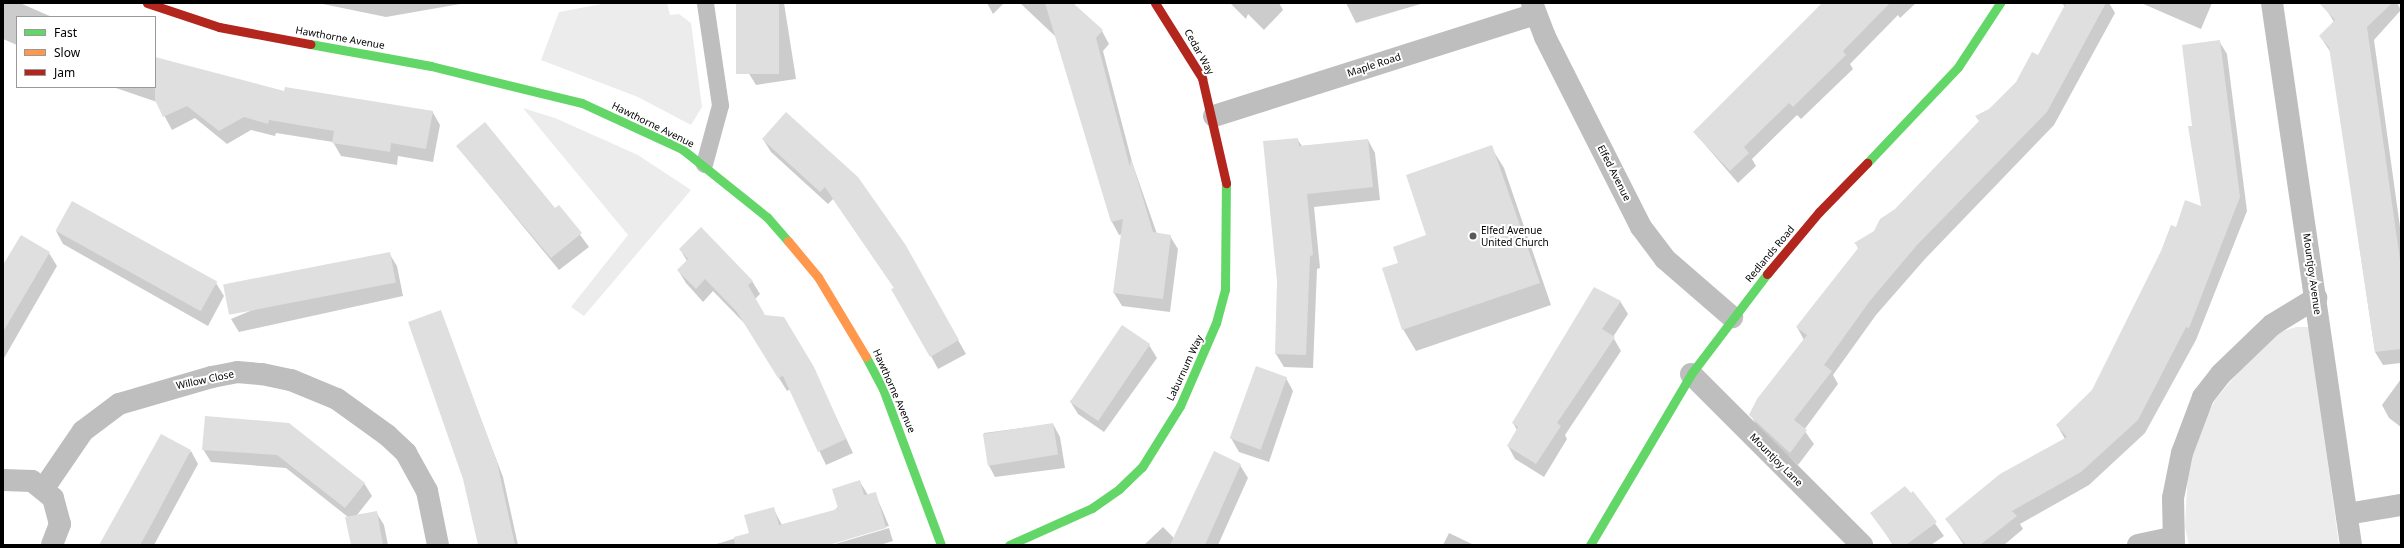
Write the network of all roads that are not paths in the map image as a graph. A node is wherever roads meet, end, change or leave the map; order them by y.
1 (147, 3) edge
2 (704, 3) edge
3 (1155, 3) edge
4 (2000, 3) edge
5 (2272, 3) edge
6 (1534, 8) edge
7 (1214, 116) junction
8 (704, 164) junction
9 (2316, 298) junction
10 (1732, 317) junction
11 (1691, 374) junction
12 (3, 480) edge
13 (44, 488) junction
14 (2401, 505) edge
15 (2347, 514) junction
16 (2173, 542) edge
17 (52, 545) edge
18 (438, 545) edge
19 (941, 545) edge
20 (1009, 545) edge
21 (1590, 545) edge
22 (1862, 545) edge
23 (2138, 545) edge
24 (2351, 545) edge

1 - 8 street, Hawthorne Avenue
2 - 8 lane
3 - 7 street, Cedar Way
4 - 10 street, Redlands Road
5 - 9 street, Mountjoy Avenue
6 - 7 street, Maple Road
6 - 10 street, Elfed Avenue
7 - 20 street, Laburnum Way
8 - 19 street, Hawthorne Avenue
9 - 15 street, Mountjoy Avenue
9 - 16 street
10 - 11 street, Redlands Road
11 - 21 street, Redlands Road
11 - 22 street, Mountjoy Lane
12 - 13 street
13 - 17 street
13 - 18 street, Willow Close
14 - 15 street
15 - 24 street, Mountjoy Avenue
16 - 23 street

